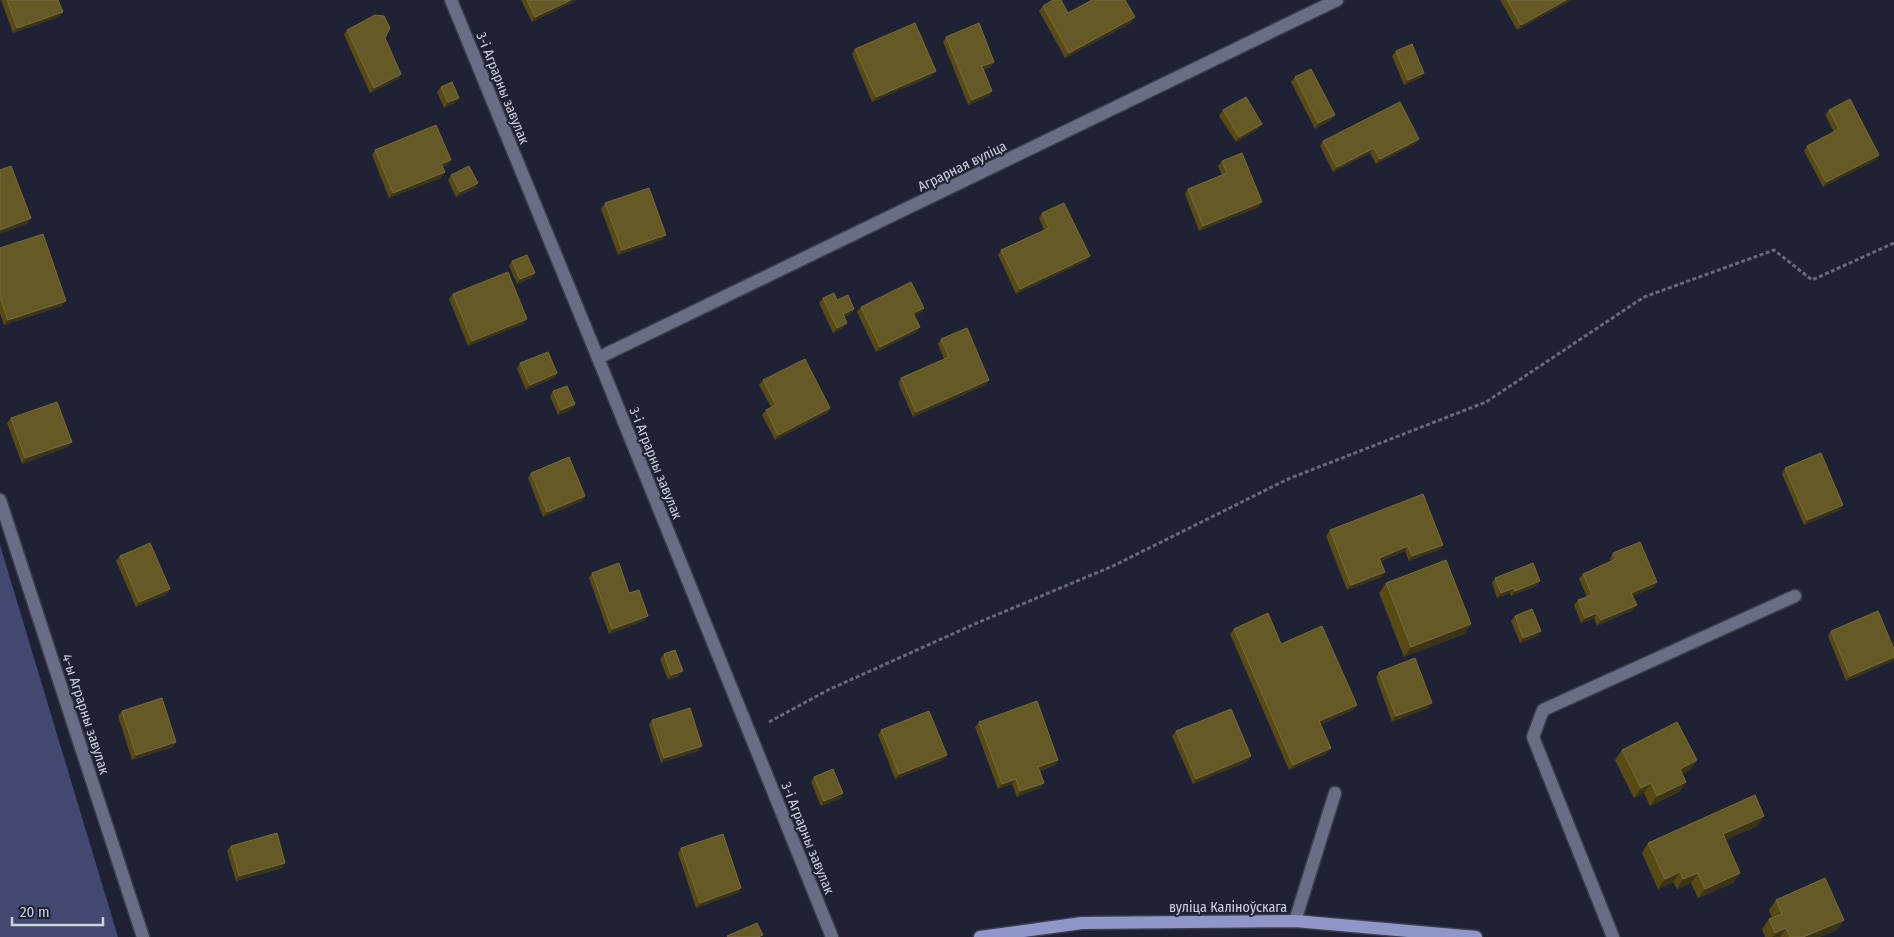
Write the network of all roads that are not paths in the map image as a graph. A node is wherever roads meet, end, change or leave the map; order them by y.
1 (451, 0) edge
2 (1337, 0) edge
3 (598, 358) junction
4 (0, 500) edge
5 (1795, 596) dead end
6 (1335, 793) dead end
7 (1295, 921) junction
8 (143, 937) edge
9 (832, 937) edge
10 (980, 937) edge
11 (1476, 937) edge
12 (1613, 937) edge

1 - 3 street, 3-і Аграрны завулак
2 - 3 street, Аграрная вуліца
3 - 9 street, 3-і Аграрны завулак
4 - 8 street, 4-ы Аграрны завулак
5 - 12 street
6 - 7 street
7 - 10 main road, вуліца Каліноўскага
7 - 11 main road, вуліца Каліноўскага

